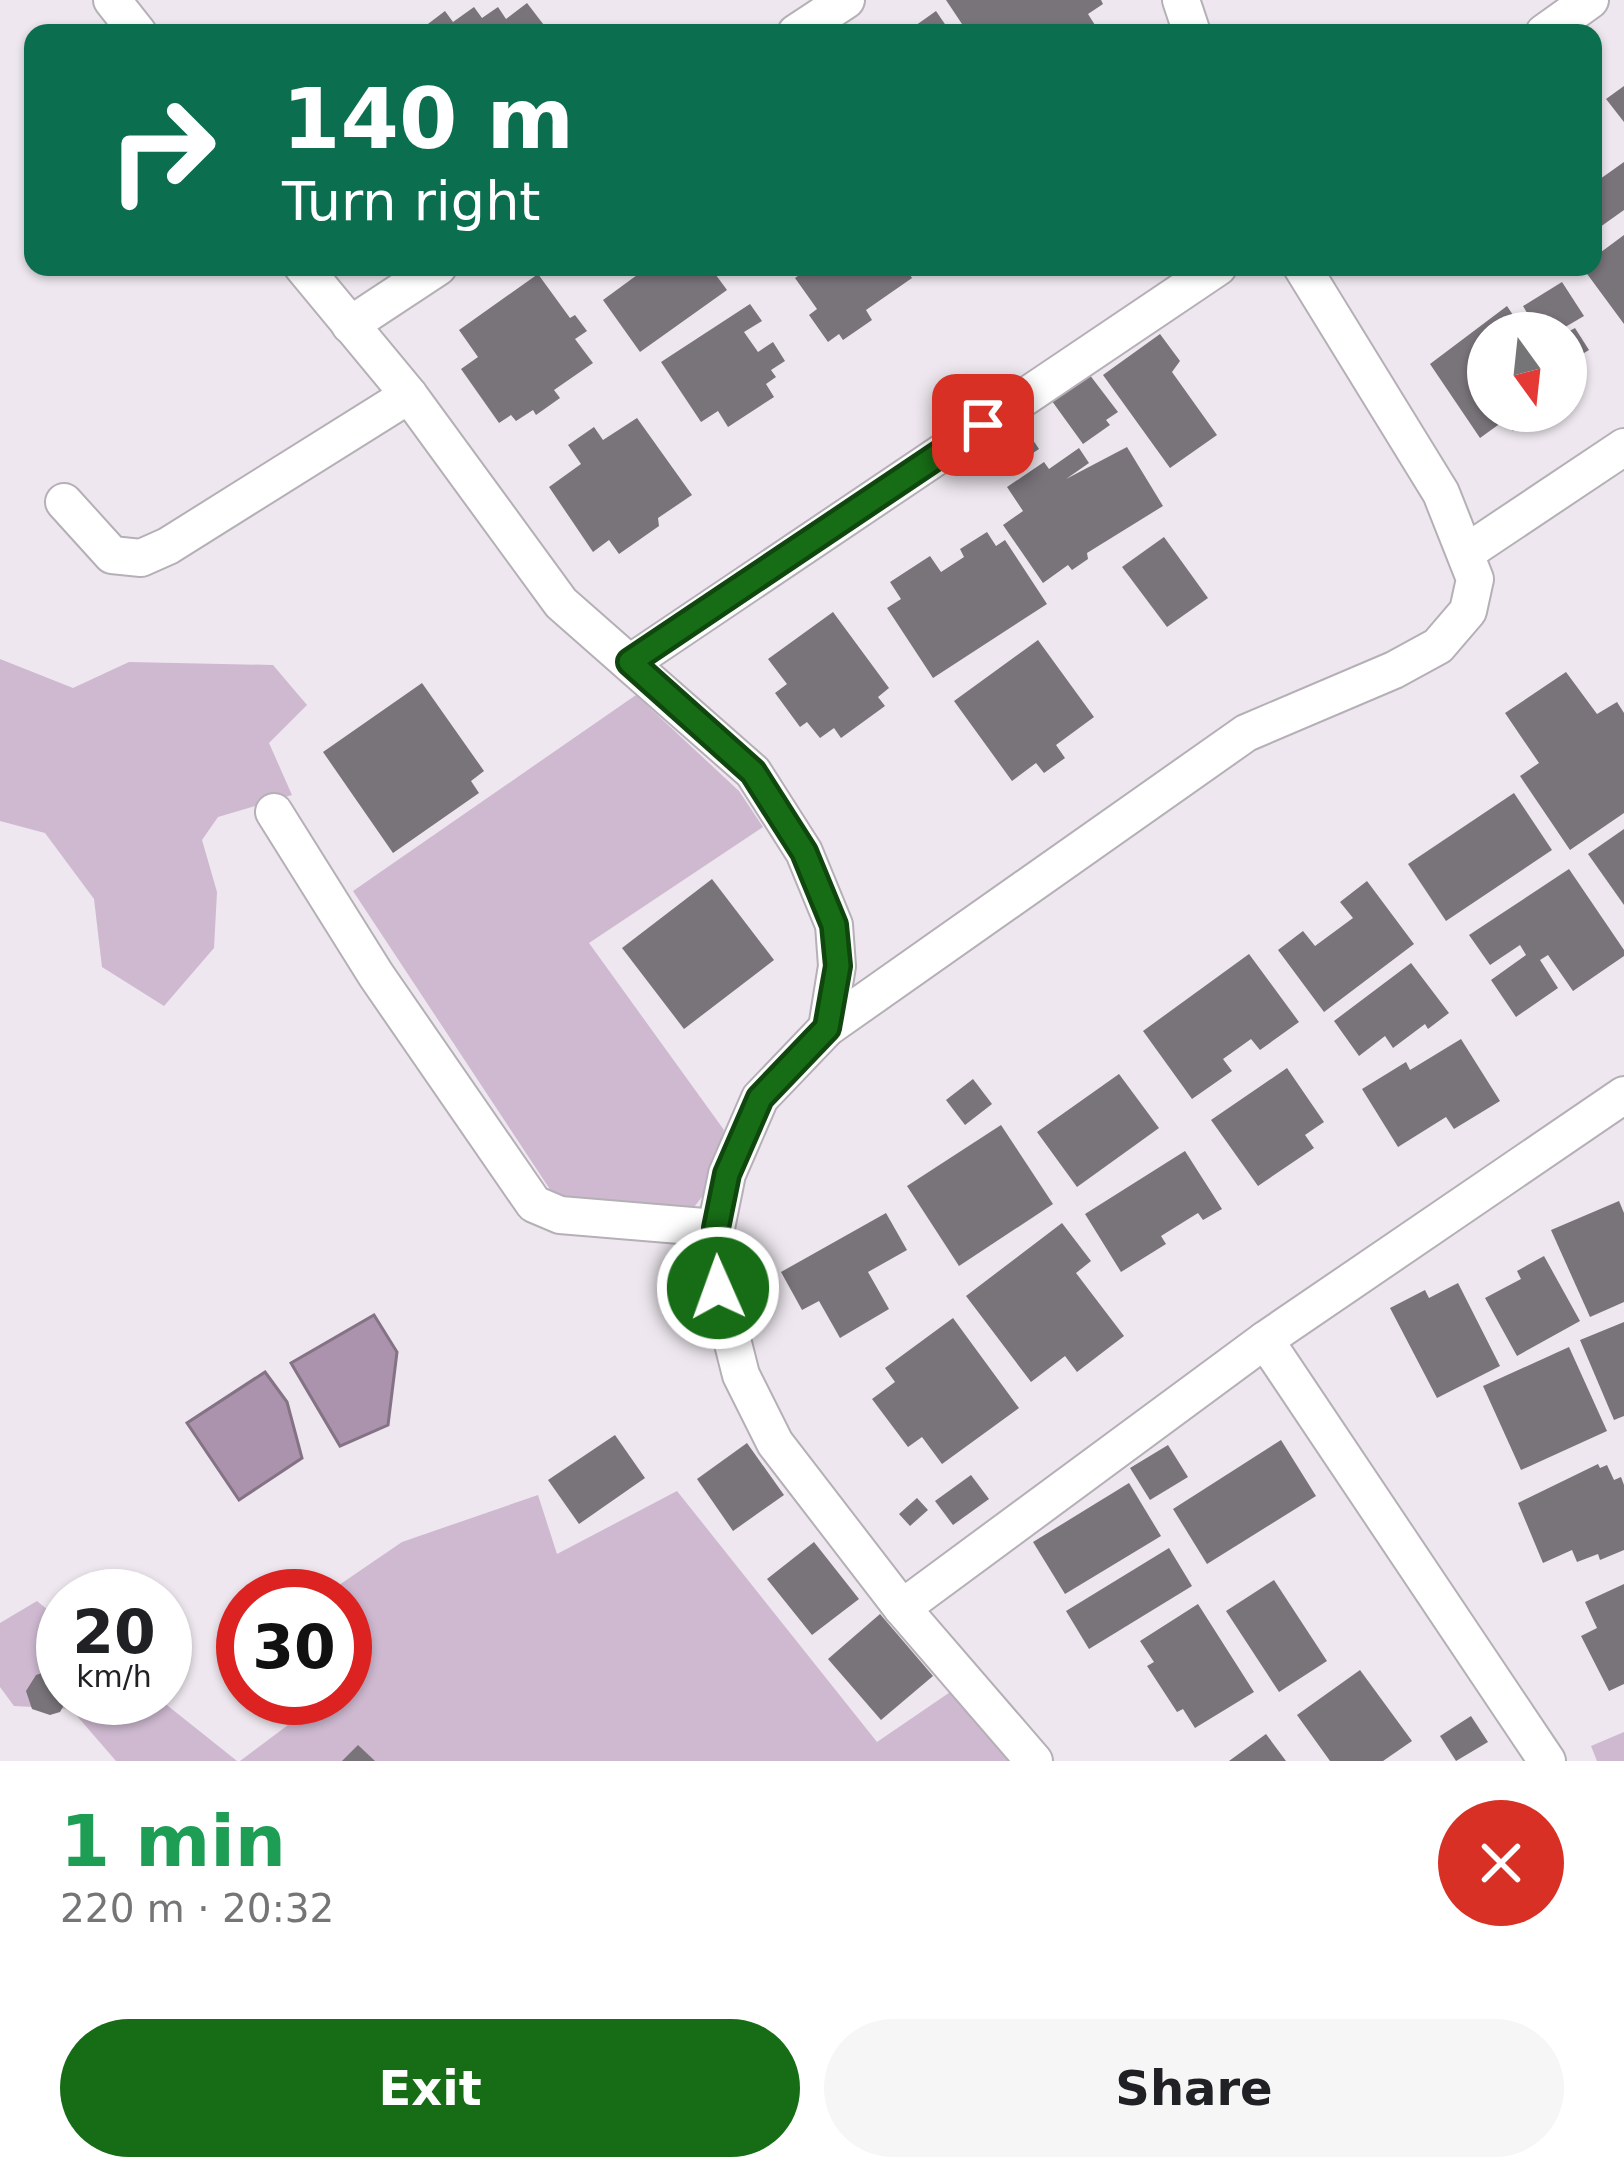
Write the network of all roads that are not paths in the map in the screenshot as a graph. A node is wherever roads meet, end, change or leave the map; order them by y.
1 (112, 0) edge
2 (846, 0) edge
3 (1590, 0) edge
4 (131, 24) edge
5 (810, 24) edge
6 (1557, 24) edge
7 (311, 276) edge
8 (424, 276) edge
9 (1205, 276) edge
10 (1308, 276) edge
11 (350, 325) junction
12 (409, 395) junction
13 (1624, 447) edge
14 (64, 502) dead end
15 (1468, 552) junction
16 (630, 662) junction
17 (274, 812) dead end
18 (827, 1028) junction
19 (1624, 1094) edge
20 (716, 1228) junction
21 (1265, 1340) junction
22 (902, 1608) junction
23 (1034, 1761) edge
24 (1546, 1761) edge

1 - 4 street
2 - 5 street
3 - 6 street
7 - 11 street
8 - 11 street
9 - 16 street
10 - 15 street
11 - 12 street
12 - 14 street
12 - 16 street
13 - 15 street
15 - 18 street
16 - 18 street
17 - 20 street
18 - 20 street
19 - 21 street
20 - 22 street
21 - 22 street
21 - 24 street
22 - 23 street

